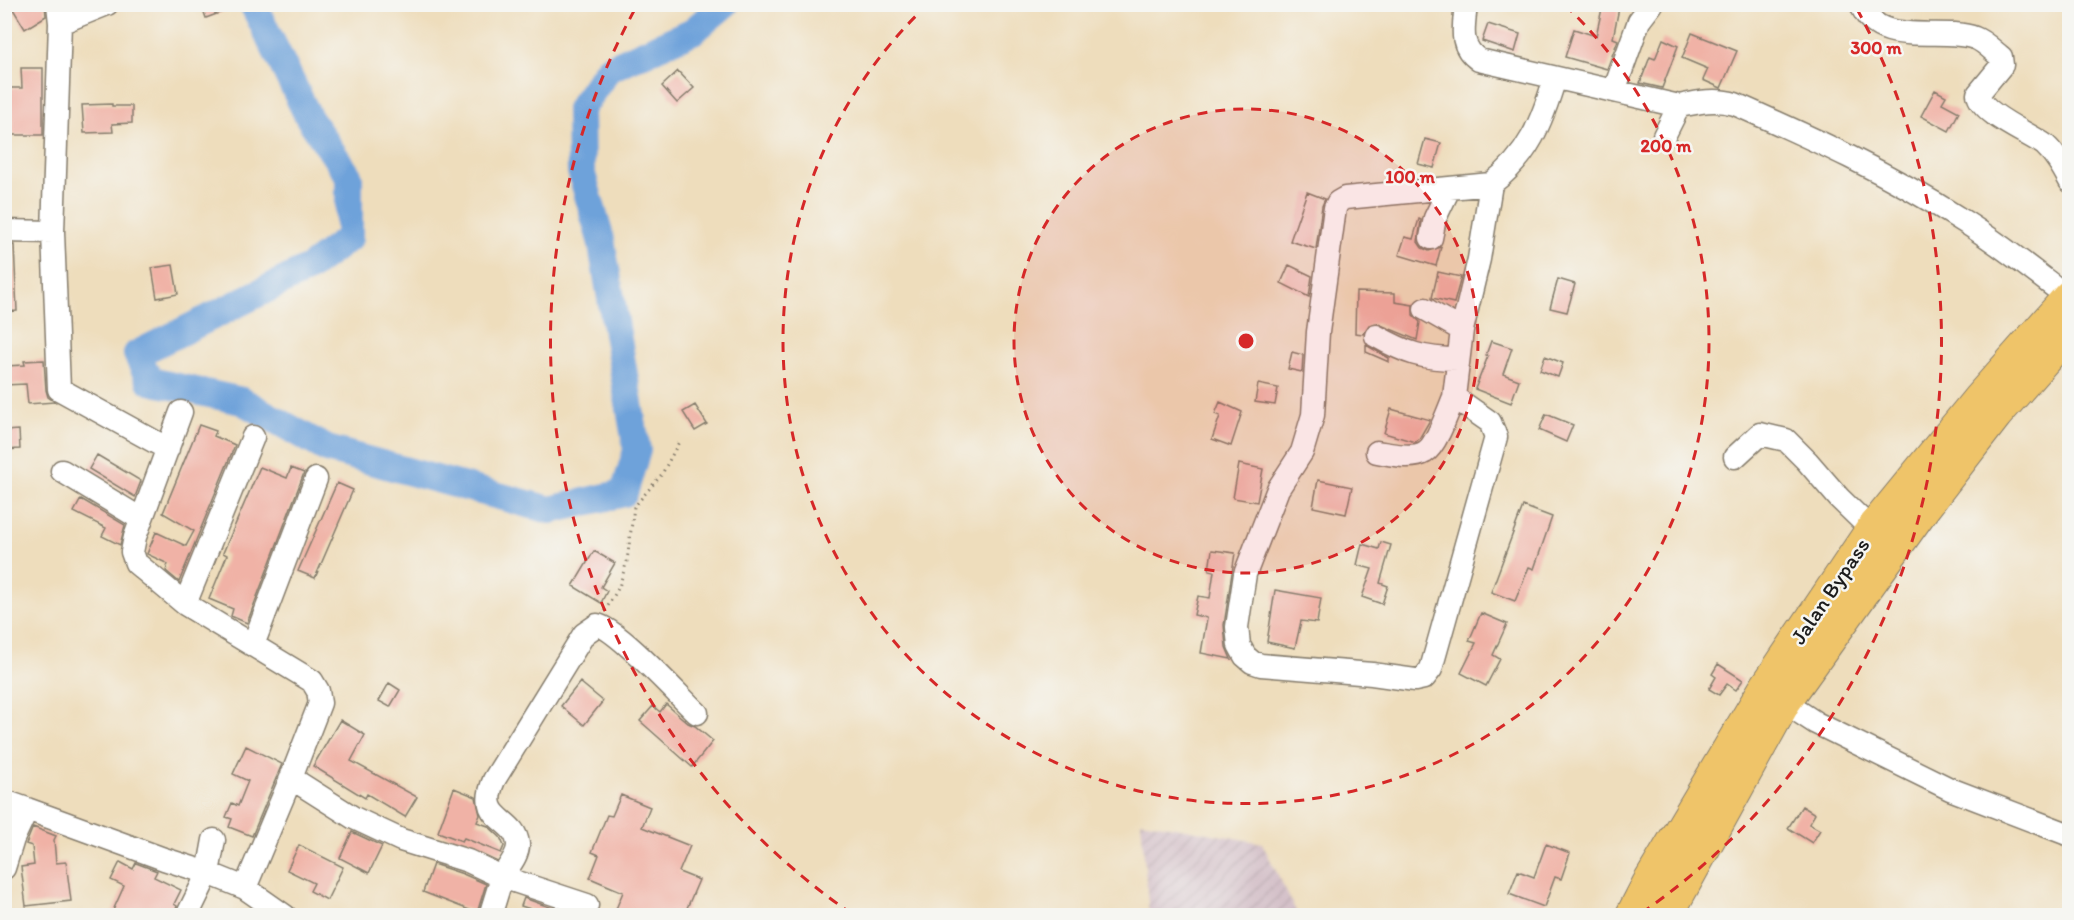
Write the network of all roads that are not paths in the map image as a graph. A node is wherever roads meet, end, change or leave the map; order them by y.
1 (107, 4) edge
2 (1466, 4) edge
3 (1652, 4) edge
4 (1861, 4) edge
5 (59, 14) edge
6 (1555, 78) junction
7 (1614, 91) junction
8 (1679, 106) junction
9 (1664, 136) dead end
10 (2070, 181) edge
11 (1491, 184) junction
12 (1449, 189) junction
13 (4, 231) edge
14 (53, 232) junction
15 (1431, 238) dead end
16 (2069, 296) edge
17 (1425, 309) dead end
18 (1462, 330) junction
19 (2070, 330) edge
20 (1376, 336) dead end
21 (1458, 359) junction
22 (1454, 397) junction
23 (181, 412) dead end
24 (253, 437) dead end
25 (168, 449) junction
26 (1377, 452) dead end
27 (1735, 458) dead end
28 (62, 471) dead end
29 (316, 479) dead end
30 (141, 519) junction
31 (1872, 530) junction
32 (185, 604) junction
33 (253, 645) junction
34 (1784, 702) junction
35 (697, 713) dead end
36 (291, 778) junction
37 (4, 801) edge
38 (27, 808) junction
39 (2070, 835) edge
40 (1711, 836) junction
41 (214, 840) dead end
42 (4, 868) edge
43 (208, 873) junction
44 (502, 877) junction
45 (245, 888) junction
46 (587, 905) dead end
47 (187, 915) edge
48 (285, 915) edge
49 (490, 915) edge
50 (1632, 915) edge
51 (1666, 915) edge
52 (1678, 915) edge

1 - 5 street
2 - 6 street
3 - 7 street
4 - 10 street
5 - 14 street
6 - 7 street
6 - 11 street
7 - 8 street
8 - 9 street
8 - 16 street
11 - 12 street
11 - 18 street
12 - 15 street
12 - 22 street
13 - 14 street
14 - 25 street
16 - 31 highway, Jalan Bypass
17 - 18 street
18 - 21 street
19 - 34 highway, Jalan Bypass
20 - 21 street
21 - 22 street
22 - 26 street
23 - 25 street
24 - 32 street
25 - 30 street
27 - 31 street
28 - 30 street
29 - 33 street
30 - 32 street
31 - 50 highway, Jalan Bypass
32 - 33 street
33 - 36 street
34 - 39 street
34 - 40 highway, Jalan Bypass
35 - 44 street
36 - 44 street
36 - 45 street
37 - 38 street
38 - 42 street
38 - 43 street
40 - 51 highway, Jalan Bypass
40 - 52 highway
41 - 43 street
43 - 45 street
43 - 47 street
44 - 46 street
44 - 49 street
45 - 48 street

